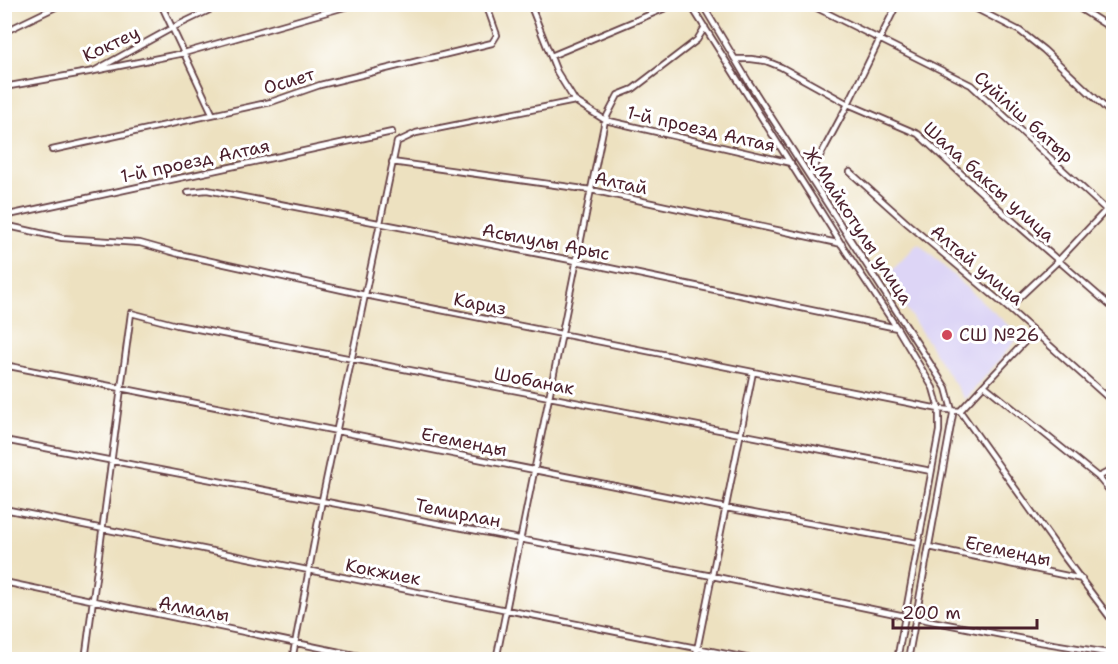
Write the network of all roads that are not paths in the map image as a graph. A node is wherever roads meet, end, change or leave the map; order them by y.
1 (62, 4) edge
2 (161, 4) edge
3 (222, 4) edge
4 (355, 4) edge
5 (486, 4) edge
6 (530, 4) edge
7 (675, 4) edge
8 (690, 4) edge
9 (702, 4) edge
10 (809, 4) edge
11 (897, 4) edge
12 (967, 4) edge
13 (1073, 4) edge
14 (705, 27) junction
15 (172, 28) junction
16 (1113, 30) edge
17 (4, 32) edge
18 (880, 40) junction
19 (184, 53) junction
20 (550, 56) junction
21 (735, 59) junction
22 (94, 70) junction
23 (4, 87) edge
24 (575, 100) junction
25 (848, 104) junction
26 (212, 113) junction
27 (1113, 116) edge
28 (605, 120) junction
29 (774, 121) junction
30 (767, 126) junction
31 (392, 132) dead end
32 (52, 150) dead end
33 (392, 162) junction
34 (791, 163) junction
35 (850, 172) dead end
36 (810, 175) junction
37 (591, 190) junction
38 (188, 192) dead end
39 (1106, 210) junction
40 (4, 216) edge
41 (1113, 217) edge
42 (379, 223) junction
43 (4, 225) edge
44 (842, 244) junction
45 (576, 261) junction
46 (1058, 261) junction
47 (365, 295) junction
48 (1008, 308) junction
49 (1113, 309) edge
50 (897, 328) junction
51 (1034, 332) junction
52 (562, 334) junction
53 (352, 359) junction
54 (4, 365) edge
55 (753, 372) junction
56 (984, 385) junction
57 (122, 388) junction
58 (549, 398) junction
59 (1113, 403) edge
60 (939, 409) junction
61 (952, 411) junction
62 (960, 411) junction
63 (337, 431) junction
64 (741, 435) junction
65 (4, 440) edge
66 (113, 460) junction
67 (1113, 469) edge
68 (534, 470) junction
69 (931, 471) junction
70 (1098, 477) junction
71 (1113, 496) edge
72 (322, 500) junction
73 (726, 508) junction
74 (4, 509) edge
75 (103, 529) junction
76 (520, 540) junction
77 (918, 543) junction
78 (928, 547) junction
79 (309, 571) junction
80 (712, 576) junction
81 (1082, 579) junction
82 (4, 582) edge
83 (93, 602) junction
84 (506, 610) junction
85 (905, 616) junction
86 (916, 618) junction
87 (1113, 622) edge
88 (295, 643) junction
89 (697, 648) junction
90 (1113, 654) edge
91 (4, 657) edge
92 (17, 660) edge
93 (85, 660) edge
94 (292, 660) edge
95 (378, 660) edge
96 (496, 660) edge
97 (695, 660) edge
98 (756, 660) edge
99 (897, 660) edge
100 (908, 660) edge

1 - 17 street
2 - 15 street
3 - 15 street, Коктеу
4 - 19 street
5 - 26 street, Осиет
6 - 20 street
7 - 20 street
8 - 14 street, Ж.Майкотулы улица
9 - 21 street, Ж.Майкотулы улица
10 - 18 street, Сүйіліш батыр
11 - 18 street
12 - 27 street
13 - 16 street
14 - 28 street
14 - 30 street, Ж.Майкотулы улица
15 - 19 street
15 - 22 street, Коктеу
18 - 25 street
18 - 39 street, Сүйіліш батыр
19 - 22 street
19 - 26 street
20 - 24 street
21 - 25 street, Шала баксы улица
21 - 29 street, Ж.Майкотулы улица
22 - 23 street, Коктеу
24 - 28 street
24 - 33 street
25 - 36 street
25 - 46 street, Шала баксы улица
26 - 32 street, Осиет
28 - 34 street, 1-й проезд Алтая
28 - 37 street
29 - 30 street
29 - 36 street, Ж.Майкотулы улица
30 - 34 street, Ж.Майкотулы улица
31 - 40 street, 1-й проезд Алтая
33 - 37 street, Алтай
33 - 42 street
34 - 44 street, Ж.Майкотулы улица
35 - 48 street, Алтай улица
36 - 61 street, Ж.Майкотулы улица
37 - 44 street, Алтай
37 - 45 street
38 - 42 street, Асылулы Арыс
39 - 41 street, Сүйіліш батыр
39 - 46 street
42 - 45 street, Асылулы Арыс
42 - 47 street
43 - 47 street, Кариз
44 - 50 street, Ж.Майкотулы улица
45 - 50 street, Асылулы Арыс
45 - 52 street
46 - 48 street
46 - 49 street, Шала баксы улица
47 - 52 street, Кариз
47 - 53 street
48 - 51 street, Алтай улица
50 - 60 street, Ж.Майкотулы улица
51 - 56 street
51 - 59 street, Алтай улица
52 - 55 street, Кариз
52 - 58 street
53 - 57 street, Шобанак
53 - 58 street, Шобанак
53 - 63 street
54 - 57 street, Егеменды
55 - 60 street, Кариз
55 - 64 street
56 - 62 street
56 - 70 street
57 - 63 street, Егеменды
57 - 66 street
58 - 64 street, Шобанак
58 - 68 street
60 - 61 street, Кариз
60 - 69 street, Ж.Майкотулы улица
61 - 62 street, Кариз
61 - 78 street, Ж.Майкотулы улица
62 - 81 street
63 - 68 street, Егеменды
63 - 72 street
64 - 69 street, Шобанак
64 - 73 street
65 - 66 street, Темирлан
66 - 72 street, Темирлан
66 - 75 street
67 - 70 street
68 - 73 street, Егеменды
68 - 76 street
69 - 77 street, Ж.Майкотулы улица
70 - 71 street
72 - 76 street, Темирлан
72 - 79 street
73 - 77 street, Егеменды
73 - 80 street
74 - 75 street, Кокжиек
75 - 79 street, Кокжиек
75 - 83 street
76 - 80 street, Темирлан
76 - 84 street
77 - 85 street, Ж.Майкотулы улица
78 - 81 street, Егеменды
78 - 86 street, Ж.Майкотулы улица
79 - 84 street, Кокжиек
79 - 88 street
80 - 85 street, Темирлан
80 - 89 street
81 - 87 street
82 - 83 street, Алмалы
83 - 88 street, Алмалы
83 - 93 street
84 - 89 street, Кокжиек
84 - 96 street
85 - 99 street, Ж.Майкотулы улица
86 - 90 street
86 - 100 street, Ж.Майкотулы улица
88 - 94 street
88 - 95 street, Алмалы
89 - 97 street
89 - 98 street, Кокжиек
91 - 92 street

